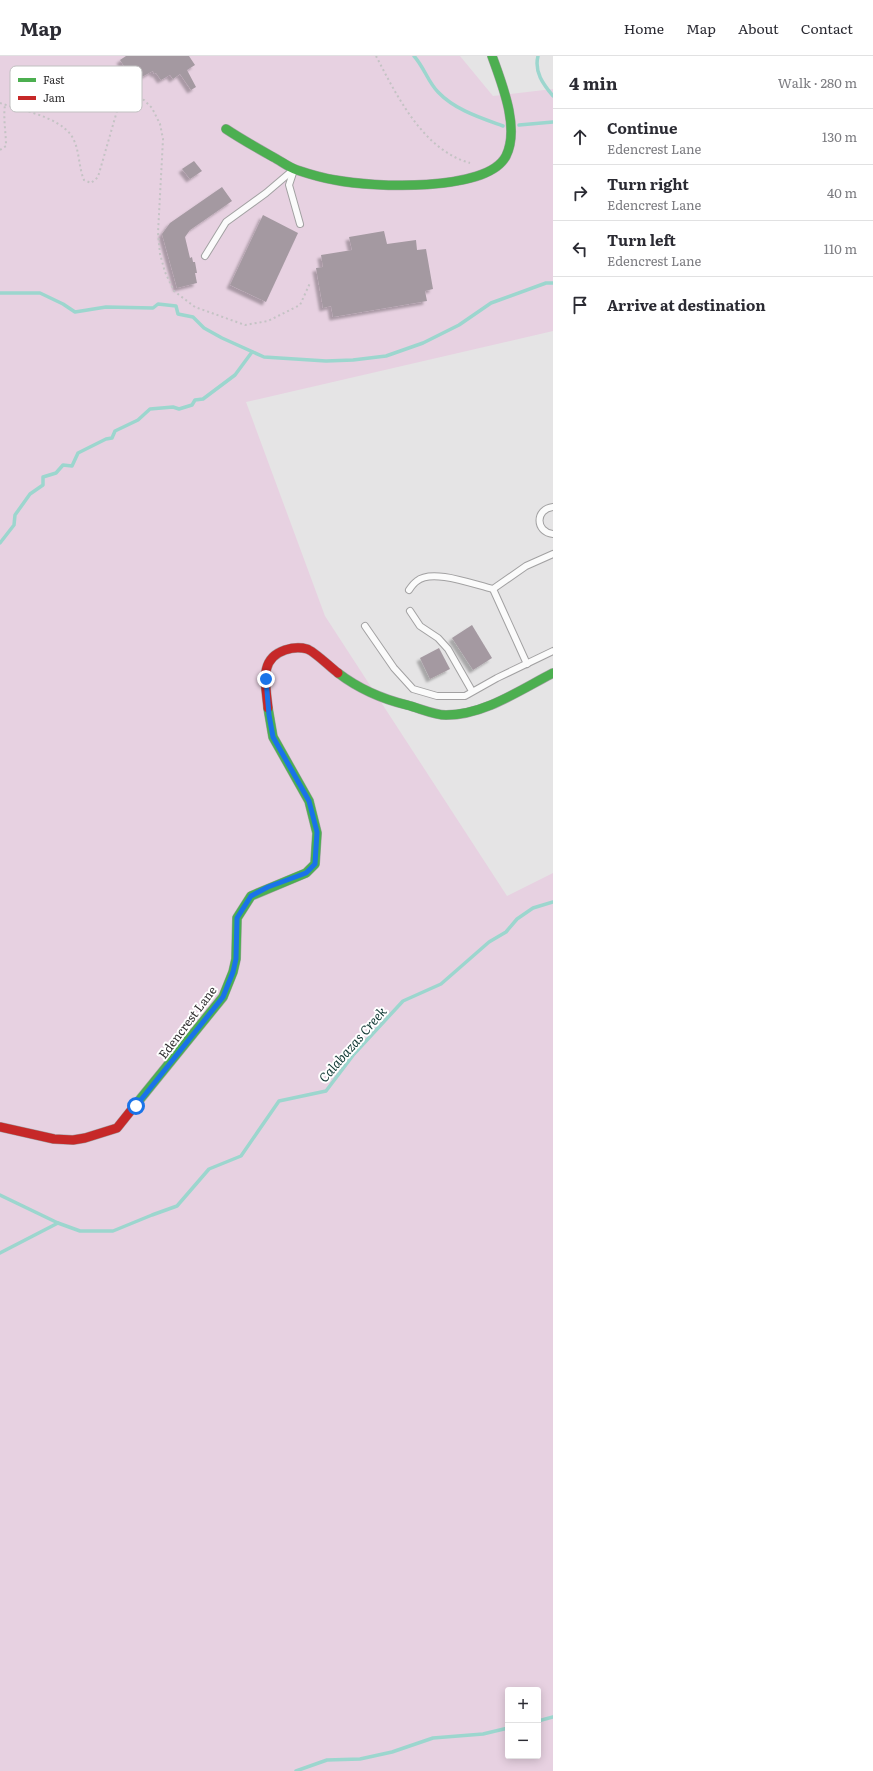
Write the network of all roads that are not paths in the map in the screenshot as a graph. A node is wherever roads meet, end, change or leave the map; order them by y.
1 (492, 56) edge
2 (226, 129) dead end
3 (294, 169) junction
4 (300, 224) dead end
5 (205, 256) dead end
6 (553, 507) edge
7 (553, 534) edge
8 (553, 554) edge
9 (492, 589) junction
10 (408, 590) dead end
11 (410, 611) dead end
12 (365, 626) dead end
13 (553, 651) edge
14 (527, 664) junction
15 (553, 674) edge
16 (472, 692) junction
17 (0, 1127) edge

1 - 3 street
2 - 3 street
3 - 4 lane
3 - 5 lane
6 - 7 lane
8 - 9 lane
9 - 10 lane
9 - 14 lane
11 - 16 lane
12 - 16 lane
13 - 14 lane
14 - 16 lane
15 - 17 street, Edencrest Lane

